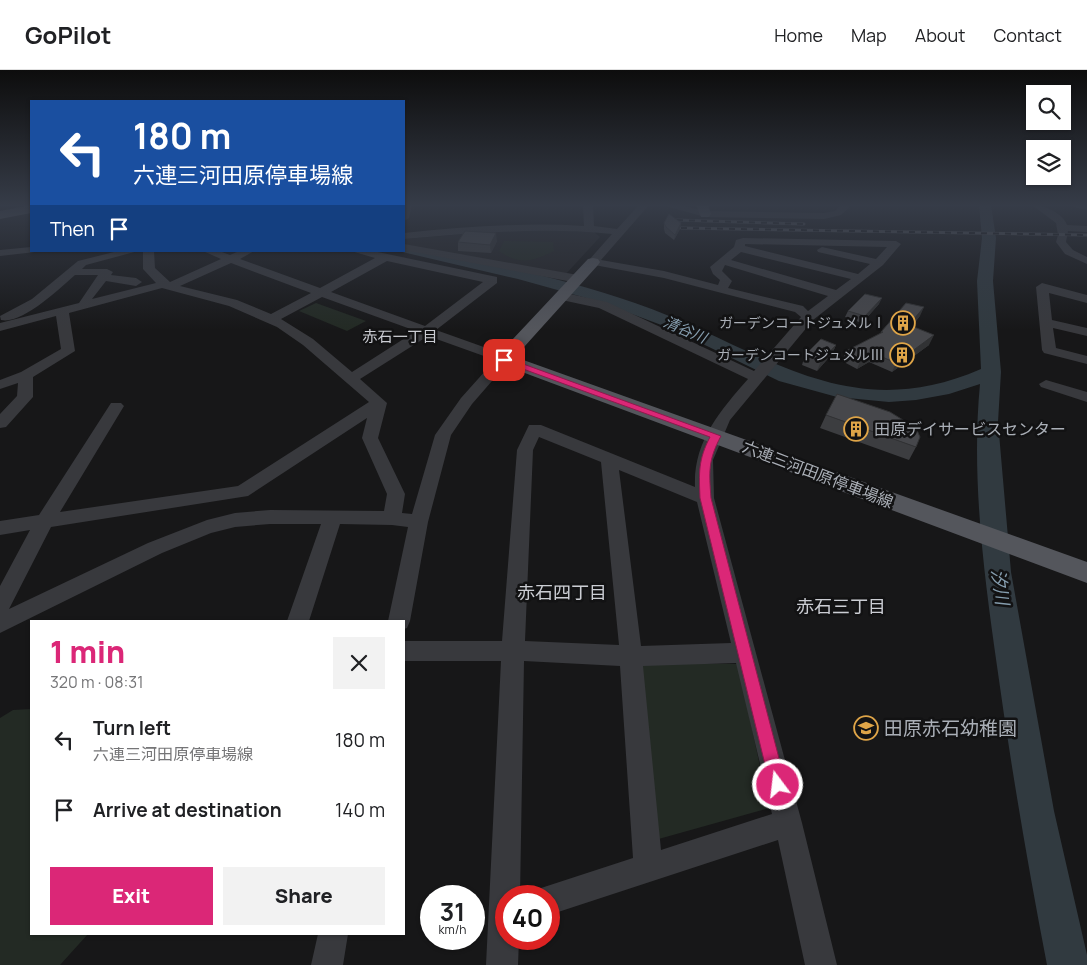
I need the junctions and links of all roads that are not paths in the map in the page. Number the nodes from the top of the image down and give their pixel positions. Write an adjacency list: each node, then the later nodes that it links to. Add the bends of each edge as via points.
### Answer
1 (405, 247): 24 (street)
2 (606, 247): 18 (street)
3 (806, 247): 19 (street)
4 (894, 247): 19 (street)
5 (1065, 247): 17 (street)
6 (739, 248): 16 (street); 23 (street)
7 (30, 250): 13 (street)
8 (129, 252): 21 (street, via 82,263)
9 (148, 252): 20 (street)
10 (211, 252): 15 (street)
11 (248, 252): 15 (street)
12 (361, 252): 14 (street)
13 (0, 253)
14 (386, 257): 28 (street); 40 (street, via 493,280)
15 (231, 260): 26 (street); 28 (street)
16 (723, 261): 27 (street, via 715,269 725,278); 30 (street)
17 (1087, 261)
18 (593, 262): 24 (main road); 27 (street)
19 (879, 263): 23 (street)
20 (149, 269): 25 (street); 26 (street)
21 (72, 272): 22 (street, via 107,272); 36 (street, via 36,302)
22 (104, 277): 25 (street); 33 (street, via 85,300)
23 (861, 278): 30 (street)
24 (577, 280): 31 (main road)
25 (136, 282): 29 (street)
26 (166, 286): 29 (street); 37 (street, via 233,303)
27 (722, 288): 35 (street, via 798,309)
28 (321, 293): 37 (street); 40 (street)
29 (127, 294): 33 (street)
30 (836, 294): 35 (street)
31 (562, 295): 42 (main road); 47 (street, via 604,305)
32 (1087, 299): 38 (street, via 1042,287)
33 (85, 305): 34 (street)
34 (62, 312): 39 (street); 45 (street, via 68,351)
35 (808, 317): 43 (street)
36 (0, 319)
37 (270, 320): 46 (street, via 282,324 308,342)
38 (1046, 322): 41 (street); 44 (street, via 1049,350)
39 (0, 327)
40 (426, 331): 42 (street); 46 (street)
41 (1087, 332)
42 (504, 360): 54 (main road, 六連三河田原停車場線); 61 (street, via 466,401 443,435)
43 (773, 360): 47 (street)
44 (1087, 360)
45 (26, 375): 49 (street); 53 (street, via 25,397)
46 (352, 378): 51 (street)
47 (757, 378): 54 (street, via 725,414)
48 (1046, 384): 50 (street)
49 (0, 385)
50 (1087, 397)
51 (379, 403): 56 (street); 59 (street, via 370,438 396,494)
52 (116, 406): 62 (street)
53 (2, 419)
54 (716, 436): 57 (street, via 705,461); 64 (main road, 六連三河田原停車場線)
55 (609, 459): 57 (street); 70 (street, via 535,429 525,450); 72 (street)
56 (242, 492): 60 (street); 62 (street)
57 (705, 498): 71 (street)
58 (333, 516): 59 (street); 60 (street); 66 (street)
59 (392, 518): 61 (street)
60 (236, 520): 68 (street, via 207,527 155,548)
61 (419, 522): 67 (street)
62 (44, 523): 63 (street); 65 (street)
63 (0, 528)
64 (1087, 573)
65 (0, 606)
66 (298, 620)
67 (399, 620)
68 (0, 624)
69 (405, 651): 70 (street)
70 (513, 651): 72 (street); 75 (street)
71 (743, 653): 72 (street); 73 (street)
72 (631, 656): 74 (street)
73 (788, 823): 74 (street); 81 (street)
74 (648, 869): 76 (street)
75 (507, 885)
76 (560, 897)
77 (333, 935): 79 (street)
78 (503, 950): 80 (street)
79 (327, 965)
80 (502, 965)
81 (821, 965)

